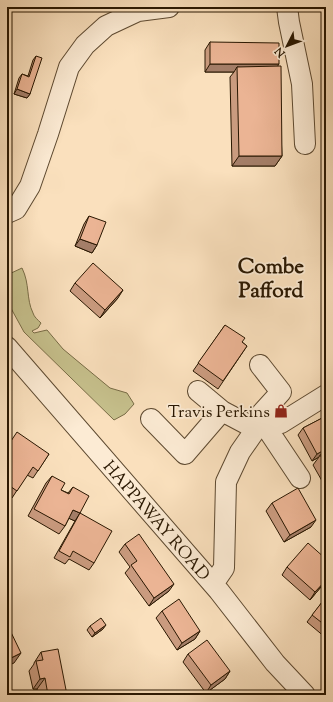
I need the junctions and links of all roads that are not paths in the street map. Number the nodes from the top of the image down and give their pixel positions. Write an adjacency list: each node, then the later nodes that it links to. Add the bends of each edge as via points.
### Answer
1 (168, 7): 3 (street)
2 (287, 7): 4 (street, via 302,84)
3 (138, 9): 5 (street, via 106,26 85,45 69,67 30,186 16,209)
4 (305, 144)
5 (7, 213)
6 (7, 347): 14 (street, HAPPAWAY ROAD)
7 (260, 366): 12 (street, via 281,392 261,414)
8 (198, 391): 10 (street)
9 (326, 396): 12 (street, via 282,423)
10 (222, 411): 11 (street, via 185,454); 12 (street)
11 (151, 419)
12 (261, 428): 13 (street); 14 (street, via 240,452 226,482 224,568)
13 (300, 478)
14 (213, 584): 15 (street, HAPPAWAY ROAD)
15 (299, 692)

